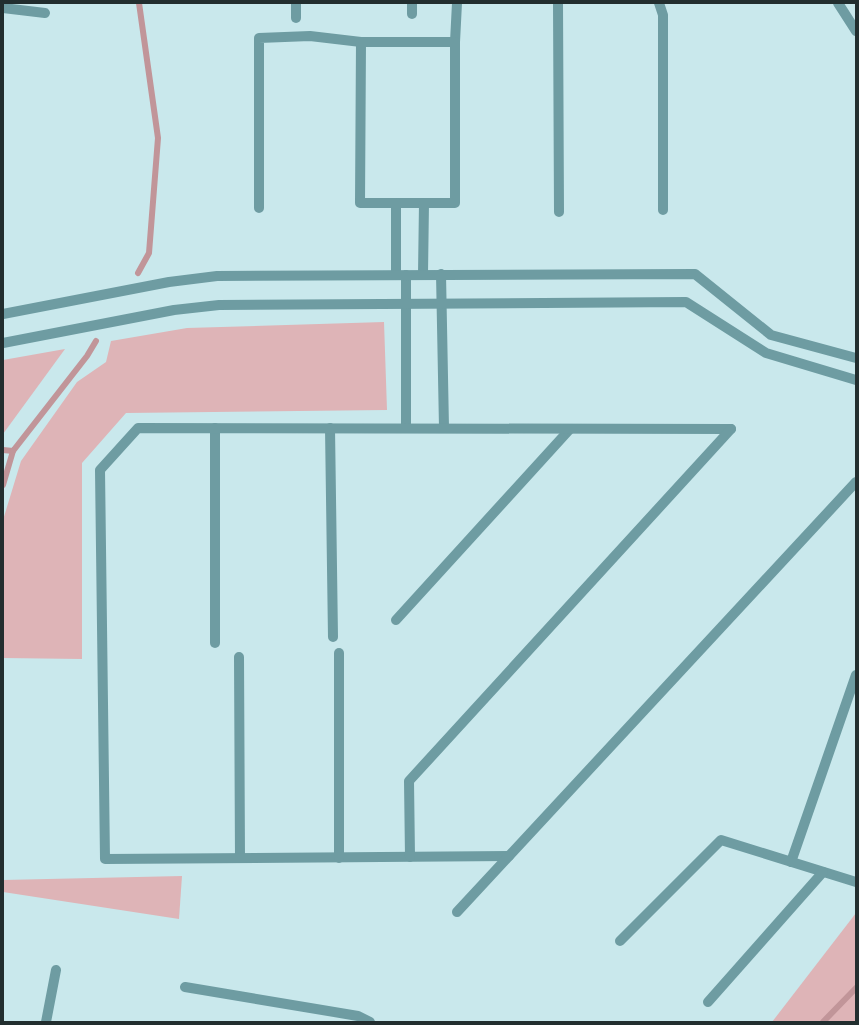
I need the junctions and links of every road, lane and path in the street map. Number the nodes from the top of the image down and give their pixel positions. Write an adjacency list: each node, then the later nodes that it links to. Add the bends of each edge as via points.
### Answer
1 (296, 3): 10 (street)
2 (412, 3): 9 (street)
3 (457, 3): 13 (street)
4 (558, 3): 18 (street)
5 (659, 3): 17 (street, via 663,15)
6 (838, 3): 11 (street)
7 (3, 8): 8 (street)
8 (45, 13)
9 (412, 14)
10 (296, 18)
11 (856, 31)
12 (361, 42): 13 (street); 14 (street, via 360,203); 16 (street, via 310,36 259,38)
13 (455, 42): 15 (street, via 454,203)
14 (396, 203): 15 (street); 21 (street)
15 (424, 203): 19 (street)
16 (259, 208)
17 (663, 210)
18 (559, 212)
19 (423, 274): 20 (street); 21 (street)
20 (441, 274): 23 (street); 26 (street, via 695,274 771,335)
21 (401, 275): 22 (street); 24 (street, via 218,276 169,282)
22 (406, 303): 23 (street); 25 (street, via 220,305 174,310); 30 (street)
23 (442, 303): 27 (street, via 686,302 766,353); 31 (street)
24 (3, 314)
25 (3, 343)
26 (856, 358)
27 (856, 380)
28 (215, 428): 29 (street); 36 (street); 42 (street, via 138,428 100,470 105,859)
29 (330, 428): 30 (street); 35 (street)
30 (406, 428): 31 (street)
31 (444, 428): 32 (street)
32 (570, 429): 34 (street); 41 (street, via 731,429 409,781)
33 (856, 482): 40 (street)
34 (396, 620)
35 (333, 637)
36 (215, 642)
37 (339, 653): 43 (street)
38 (239, 658): 42 (street)
39 (856, 675): 44 (street)
40 (509, 856): 41 (street); 47 (street)
41 (410, 857): 43 (street)
42 (240, 858): 43 (street)
43 (339, 858)
44 (791, 862): 45 (street); 48 (street, via 721,840)
45 (823, 872): 46 (street); 51 (street)
46 (856, 882)
47 (457, 912)
48 (620, 941)
49 (56, 970): 52 (street)
50 (185, 987): 53 (street, via 358,1016)
51 (708, 1002)
52 (46, 1022)
53 (370, 1022)

